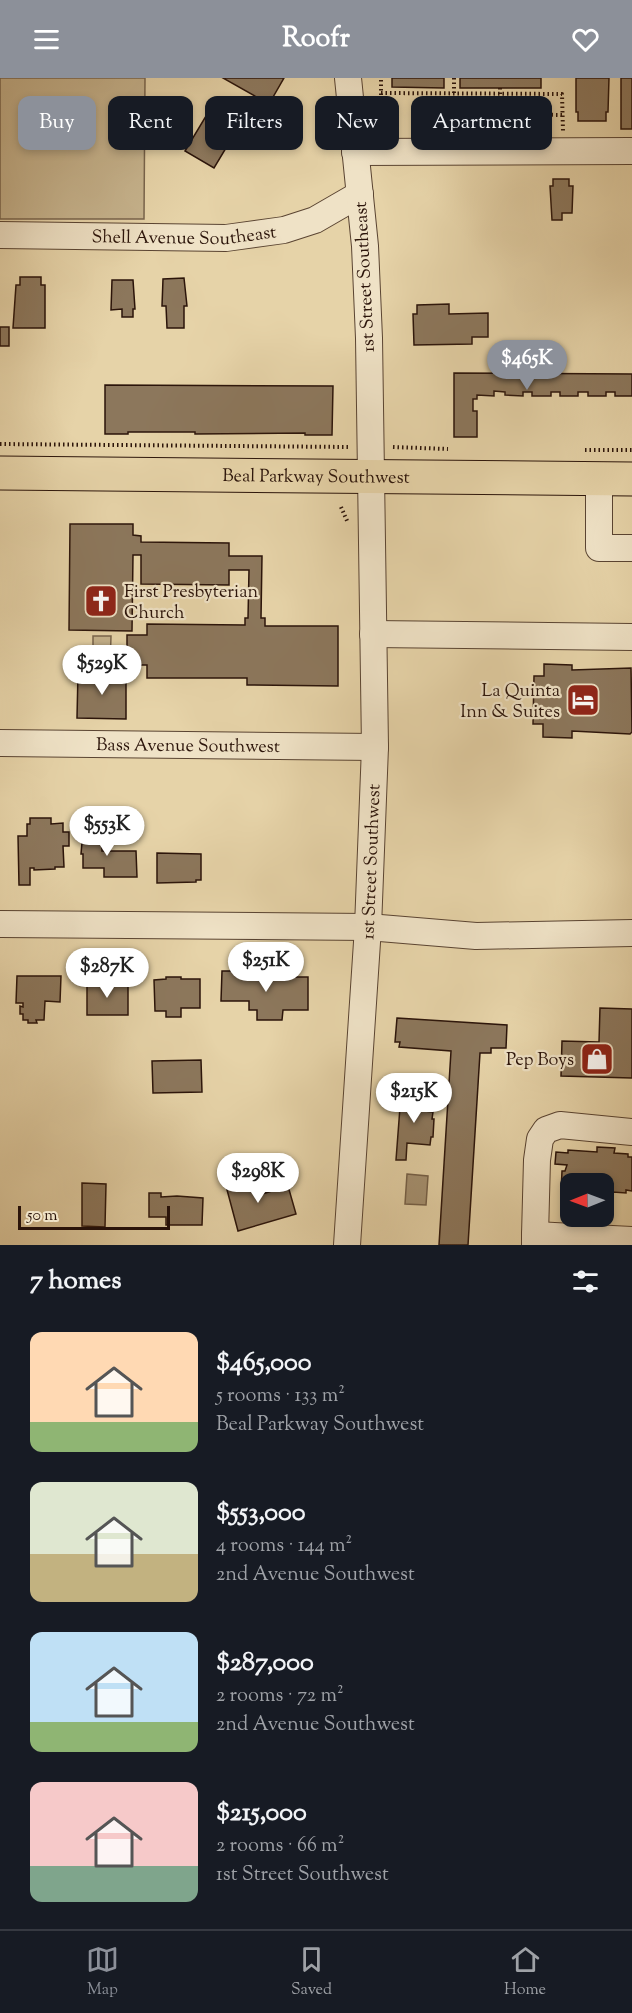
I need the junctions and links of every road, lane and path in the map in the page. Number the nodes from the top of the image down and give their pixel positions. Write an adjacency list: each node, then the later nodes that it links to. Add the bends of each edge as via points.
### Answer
1 (348, 78): 11 (street, 1st Street Southeast)
2 (454, 78): 5 (path)
3 (500, 88): 6 (path)
4 (381, 93): 5 (path)
5 (454, 93): 6 (path)
6 (500, 94): 8 (path, via 562,94)
7 (552, 116): 8 (path)
8 (563, 116): 10 (path)
9 (501, 150): 10 (street); 11 (street)
10 (564, 151): 12 (street)
11 (356, 152): 13 (street, 1st Street Southeast)
12 (632, 152)
13 (360, 194): 14 (street, Shell Avenue Southeast, via 315,220 284,230 226,238); 19 (street, 1st Street Southeast)
14 (0, 236)
15 (0, 444): 19 (path)
16 (453, 449): 19 (path)
17 (576, 450): 18 (path)
18 (632, 450)
19 (371, 462): 20 (main road, Beal Parkway Southwest); 21 (main road, Beal Parkway Southwest); 24 (street, 1st Street Southwest)
20 (0, 473)
21 (600, 478): 22 (main road, Beal Parkway Southwest); 23 (street, via 599,548)
22 (632, 479)
23 (632, 548)
24 (373, 634): 25 (street); 27 (street, 1st Street Southwest)
25 (632, 637)
26 (0, 743): 27 (street, Bass Avenue Southwest)
27 (375, 747): 29 (street, 1st Street Southwest)
28 (0, 924): 29 (street)
29 (368, 927): 30 (street, via 476,936); 34 (street, 1st Street Southwest)
30 (632, 933)
31 (632, 1132): 32 (street, via 561,1125 546,1130 540,1139 537,1160)
32 (535, 1240): 33 (street)
33 (632, 1240)
34 (346, 1245)

